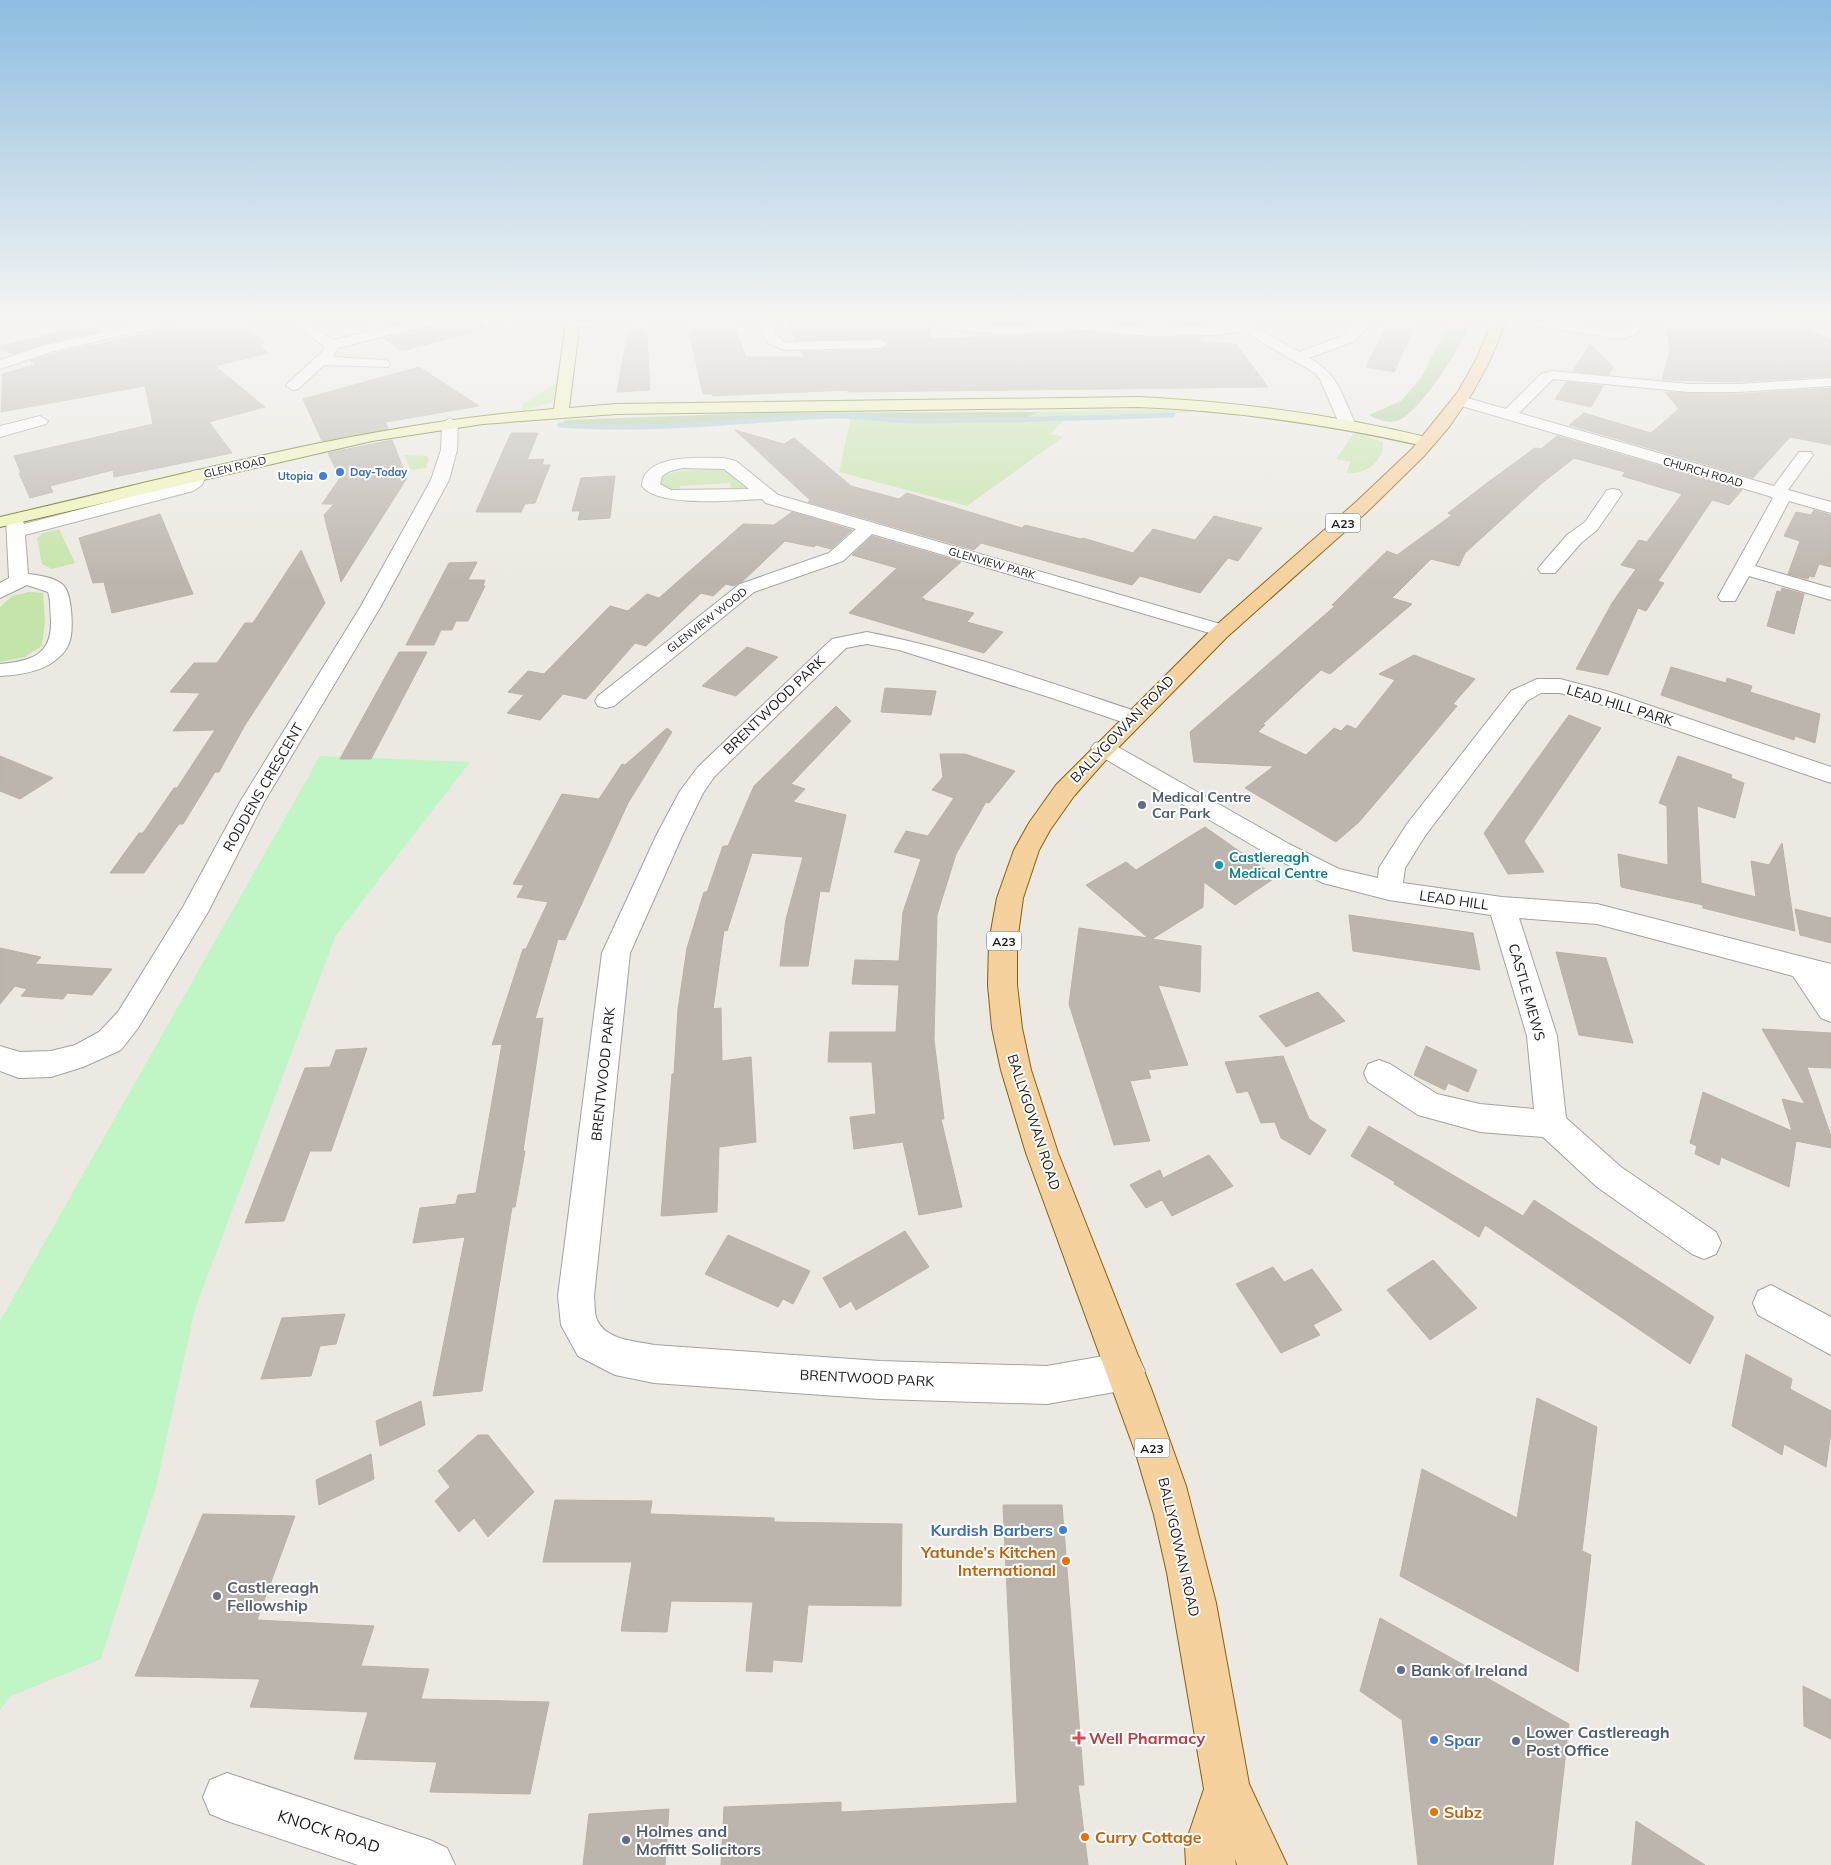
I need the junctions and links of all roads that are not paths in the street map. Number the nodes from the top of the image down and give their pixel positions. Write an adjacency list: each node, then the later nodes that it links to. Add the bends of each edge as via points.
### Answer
1 (562, 408): 8 (street)
2 (670, 408): 8 (street, GLEN ROAD)
3 (1245, 408): 12 (street, GLEN ROAD)
4 (1340, 408): 12 (street)
5 (1455, 408): 14 (main road, BALLYGOWAN ROAD / A23)
6 (1483, 408): 9 (street, CHURCH ROAD)
7 (1516, 408): 9 (street)
8 (561, 412): 11 (street, GLEN ROAD)
9 (1509, 415): 18 (street, CHURCH ROAD)
10 (40, 420): 13 (street)
11 (450, 423): 20 (street, GLEN ROAD, via 362,438 198,476 187,487); 39 (street, RODDENS CRESCENT, via 449,450 440,480 371,606 252,802 194,912 128,1020 110,1041 67,1060 19,1065)
12 (1347, 423): 14 (street, GLEN ROAD)
13 (0, 432)
14 (1428, 442): 28 (main road, BALLYGOWAN ROAD / A23, via 1386,486)
15 (1805, 455): 18 (street)
16 (765, 494): 16 (street, GLENVIEW PARK, via 734,468 723,463 670,466 660,469 651,479 651,486 658,492 671,495); 21 (street, GLENVIEW PARK)
17 (1613, 494): 22 (street, via 1591,526 1574,539)
18 (1781, 495): 19 (street, CHURCH ROAD); 23 (street)
19 (1831, 508)
20 (11, 524): 24 (street)
21 (869, 528): 28 (street, GLENVIEW PARK); 30 (street, GLENVIEW WOOD, via 836,557 747,588)
22 (1548, 569)
23 (1744, 569): 26 (street); 27 (street)
24 (19, 579): 25 (street); 29 (street, via 40,582 56,589 60,642 55,651 42,660)
25 (0, 592)
26 (1831, 594)
27 (1728, 597)
28 (1220, 630): 31 (main road, BALLYGOWAN ROAD / A23)
29 (0, 670)
30 (606, 701)
31 (1133, 718): 32 (main road, BALLYGOWAN ROAD / A23); 45 (street, BRENTWOOD PARK, via 912,648 867,638 839,642 706,772 692,791 670,834 616,954 576,1296 579,1325 591,1343 615,1356 654,1364 880,1380 1047,1385)
32 (1103, 748): 34 (street, LEAD HILL, via 1280,850 1332,876); 45 (main road, BALLYGOWAN ROAD / A23, via 1062,790 1039,825 1021,864 1010,899 1003,947 1003,1006 1011,1054 1023,1096)
33 (1831, 775): 34 (street, LEAD HILL PARK, via 1602,697 1560,686 1537,686 1519,696 1416,830 1392,868)
34 (1389, 890): 35 (street, LEAD HILL)
35 (1502, 907): 36 (street, LEAD HILL, via 1598,914); 41 (street, CASTLE MEWS, via 1542,1036)
36 (1802, 967): 37 (street, LEAD HILL); 38 (street)
37 (1831, 975)
38 (1831, 1010)
39 (0, 1058)
40 (1379, 1073): 41 (street, via 1429,1106 1480,1118)
41 (1551, 1124): 42 (street, via 1609,1177)
42 (1704, 1243)
43 (1771, 1303): 44 (street)
44 (1831, 1337)
45 (1126, 1371): 46 (main road, BALLYGOWAN ROAD / A23, via 1179,1533)
46 (1227, 1790): 49 (main road, BALLYGOWAN ROAD / A23, via 1209,1844); 50 (main road, BALLYGOWAN ROAD / A23)
47 (227, 1797): 48 (street, KNOCK ROAD)
48 (430, 1865)
49 (1211, 1865)
50 (1262, 1865)

